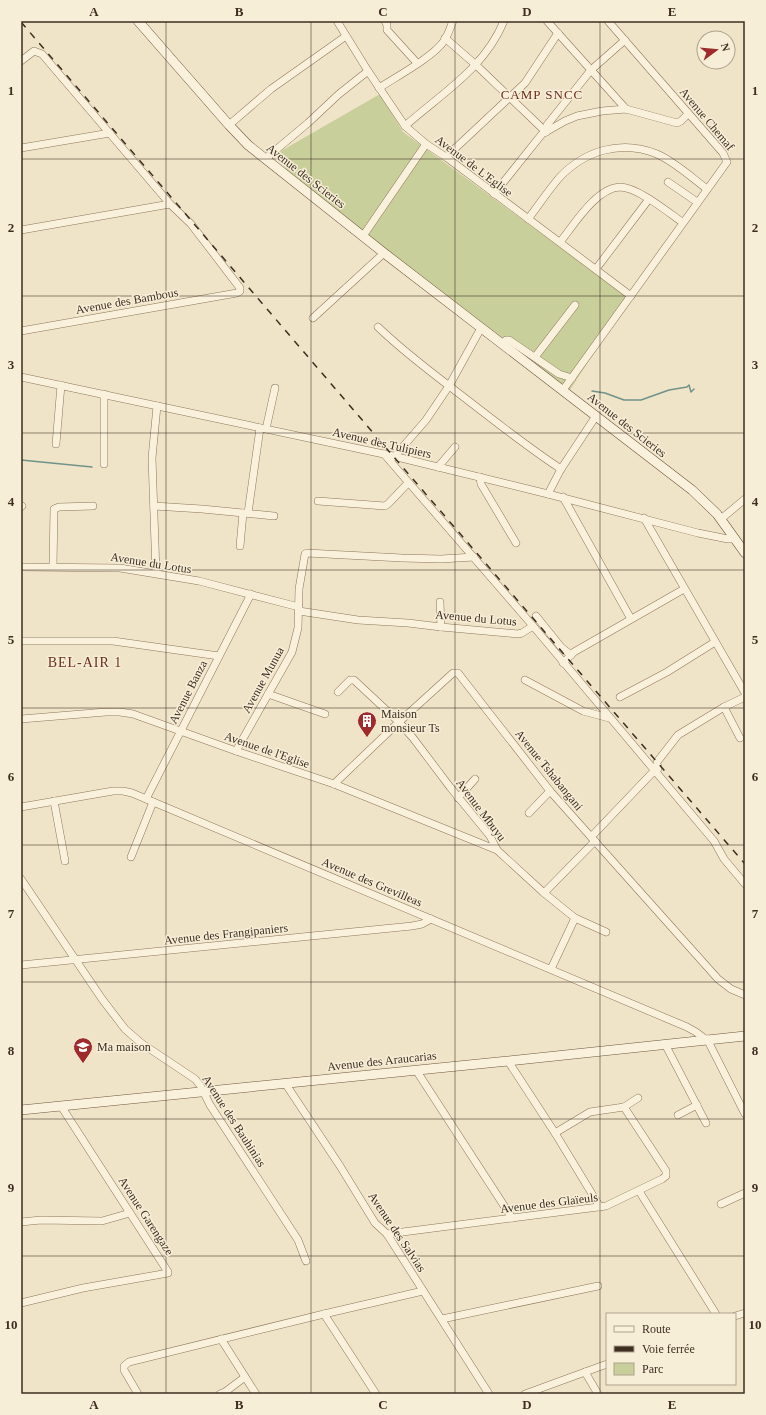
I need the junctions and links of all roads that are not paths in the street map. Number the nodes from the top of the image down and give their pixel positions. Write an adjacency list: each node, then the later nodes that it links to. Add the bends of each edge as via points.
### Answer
1 (138, 21): 21 (street, Avenue des Scieries)
2 (336, 21): 9 (street, Avenue de L'Eglise)
3 (385, 21): 13 (street, via 387,30)
4 (453, 21): 10 (street)
5 (504, 21): 14 (street, via 492,44)
6 (547, 21): 8 (street)
7 (608, 21): 11 (street, Avenue Chemaf)
8 (558, 33): 15 (street); 18 (street, via 525,83)
9 (346, 36): 16 (street, Avenue de L'Eglise); 21 (street, via 271,89)
10 (445, 38): 13 (street, via 437,48); 14 (street)
11 (625, 40): 15 (street); 20 (street, Avenue Chemaf)
12 (21, 61): 24 (street, via 34,51 42,54)
13 (417, 63): 17 (street)
14 (476, 65): 18 (street); 22 (street)
15 (591, 70): 19 (street); 23 (street, via 547,125)
16 (368, 71): 17 (street, Avenue de L'Eglise); 28 (street)
17 (379, 88): 22 (street, Avenue de L'Eglise)
18 (510, 98): 23 (street); 27 (street)
19 (626, 109): 20 (street, via 675,123 680,123); 23 (street, via 577,116)
20 (688, 114): 30 (street, Avenue Chemaf, via 726,159 726,164)
21 (229, 125): 28 (street, Avenue des Scieries)
22 (405, 126): 25 (street, Avenue de L'Eglise)
23 (546, 132): 31 (street, via 539,137)
24 (110, 133): 26 (street); 34 (street)
25 (426, 144): 27 (street, Avenue de L'Eglise); 38 (street)
26 (21, 148)
27 (446, 157): 31 (street, Avenue de L'Eglise)
28 (265, 159): 38 (street, Avenue des Scieries)
29 (668, 182): 33 (street)
30 (707, 189): 33 (street, Avenue Chemaf); 35 (street, via 656,154 633,148 612,148 590,155 567,171)
31 (494, 194): 35 (street, Avenue de L'Eglise)
32 (649, 199): 36 (street); 39 (street, via 626,188 615,188 605,192 585,211); 41 (street)
33 (697, 202): 36 (street, Avenue Chemaf)
34 (170, 204): 37 (street); 47 (street, Avenue des Bambous, via 191,224 240,291)
35 (528, 219): 39 (street, Avenue de L'Eglise)
36 (682, 222): 42 (street, Avenue Chemaf)
37 (21, 230)
38 (363, 236): 40 (street, Avenue des Scieries)
39 (560, 242): 41 (street, Avenue de L'Eglise)
40 (384, 253): 44 (street); 46 (street, Avenue des Scieries)
41 (596, 269): 42 (street, Avenue de L'Eglise)
42 (631, 296): 51 (street, Avenue Chemaf)
43 (575, 305): 49 (street)
44 (313, 318)
45 (378, 327): 53 (street)
46 (481, 328): 48 (street, Avenue des Scieries); 53 (street)
47 (21, 331)
48 (502, 344): 49 (street, via 509,340); 55 (street, Avenue des Scieries)
49 (535, 357): 51 (street, via 559,374)
50 (21, 377): 52 (street, Avenue des Tulipiers)
51 (572, 378): 55 (street, Avenue Chemaf)
52 (61, 385): 56 (street, Avenue des Tulipiers); 60 (street)
53 (449, 386): 63 (street, via 426,420); 66 (street)
54 (275, 388): 59 (street)
55 (562, 390): 58 (street, Avenue des Scieries)
56 (104, 394): 57 (street, Avenue des Tulipiers); 64 (street)
57 (158, 406): 59 (street, Avenue des Tulipiers); 74 (street, via 152,458)
58 (596, 416): 66 (street); 78 (street, Avenue des Scieries, via 692,490)
59 (263, 428): 62 (street, Avenue des Tulipiers); 75 (street)
60 (56, 444)
61 (455, 447): 65 (street)
62 (384, 454): 63 (street, Avenue des Tulipiers); 68 (street)
63 (394, 457): 65 (street, Avenue des Tulipiers)
64 (104, 464)
65 (438, 467): 67 (street, Avenue des Tulipiers)
66 (561, 469): 69 (street)
67 (480, 477): 69 (street, Avenue des Tulipiers); 80 (street, via 481,484)
68 (408, 483): 72 (street, via 384,506); 83 (street)
69 (548, 494): 70 (street, Avenue des Tulipiers)
70 (562, 497): 77 (street, Avenue des Tulipiers); 92 (street)
71 (745, 499): 78 (street)
72 (318, 501)
73 (93, 506): 84 (street, via 54,509)
74 (154, 506): 75 (street); 86 (street)
75 (245, 513): 76 (street); 81 (street)
76 (274, 516)
77 (644, 518): 79 (street, Avenue des Tulipiers, via 698,533); 87 (street)
78 (721, 519): 79 (street, Avenue des Scieries)
79 (735, 539): 82 (street, Avenue des Scieries)
80 (516, 543)
81 (240, 546)
82 (745, 553)
83 (474, 557): 90 (street, Avenue Munua, via 402,558 310,552 305,554 299,589); 93 (street)
84 (53, 566): 85 (street, Avenue du Lotus); 86 (street, Avenue du Lotus, via 108,567)
85 (21, 567)
86 (156, 574): 88 (street, Avenue du Lotus, via 199,581)
87 (684, 589): 92 (street); 96 (street)
88 (251, 594): 90 (street, Avenue du Lotus); 98 (street, Avenue Banza)
89 (440, 602): 94 (street)
90 (299, 609): 94 (street, Avenue du Lotus, via 358,620); 103 (street, Avenue Munua, via 297,634 292,652)
91 (536, 616): 97 (street, via 561,647)
92 (631, 620): 97 (street)
93 (533, 626): 94 (street, Avenue du Lotus, via 518,634); 99 (street, Avenue du Lotus)
94 (441, 627)
95 (21, 641): 98 (street, via 113,641)
96 (715, 642): 102 (street); 104 (street)
97 (571, 655): 99 (street)
98 (219, 656): 111 (street, Avenue Banza)
99 (563, 663): 108 (street, Avenue du Lotus)
100 (525, 680): 108 (street, via 583,711)
101 (338, 692): 110 (street, Avenue Mbuyu, via 350,680 354,680)
102 (745, 692)
103 (268, 694): 107 (street); 113 (street, Avenue Munua)
104 (620, 697)
105 (745, 697): 106 (street)
106 (724, 707): 112 (street); 114 (street, via 678,735 657,762 658,769)
107 (325, 714)
108 (609, 718): 114 (street, Avenue du Lotus)
109 (21, 719): 111 (street, Avenue de l'Eglise, via 120,712 133,714)
110 (398, 722): 116 (street, Avenue Tshabangani); 117 (street, Avenue Tshabangani, via 456,672); 118 (street, Avenue Mbuyu)
111 (180, 731): 113 (street, Avenue de l'Eglise); 120 (street, Avenue Banza)
112 (740, 738)
113 (236, 751): 116 (street, Avenue de l'Eglise)
114 (654, 772): 123 (street); 128 (street, Avenue du Lotus, via 714,841 724,859)
115 (475, 779): 118 (street)
116 (334, 784): 124 (street, Avenue de l'Eglise)
117 (550, 791): 122 (street); 123 (street, Avenue Tshabangani)
118 (458, 798): 124 (street, Avenue Mbuyu, via 490,836)
119 (54, 801): 120 (street, Avenue des Grevilleas, via 118,790); 121 (street, Avenue des Grevilleas); 126 (street)
120 (150, 801): 125 (street, Avenue Banza); 131 (street, Avenue des Grevilleas)
121 (21, 807)
122 (529, 813)
123 (593, 839): 129 (street); 136 (street, Avenue Tshabangani, via 718,978)
124 (497, 850): 129 (street, Avenue Mbuyu)
125 (131, 858)
126 (66, 861)
127 (21, 879): 133 (street, Avenue des Bauhinias)
128 (745, 884)
129 (544, 893): 130 (street, Avenue Mbuyu)
130 (575, 918): 132 (street, Avenue Mbuyu); 135 (street)
131 (431, 919): 133 (street, Avenue des Frangipaniers, via 412,926); 135 (street, Avenue des Grevilleas)
132 (606, 932)
133 (77, 960): 134 (street, Avenue des Frangipaniers); 143 (street, Avenue des Bauhinias, via 125,1029 144,1046 195,1079)
134 (21, 965)
135 (551, 969): 138 (street, Avenue des Grevilleas, via 687,1027)
136 (745, 995)
137 (745, 1036): 138 (street, Avenue des Araucarias)
138 (706, 1039): 139 (street, Avenue des Araucarias); 149 (street)
139 (665, 1044): 140 (street, Avenue des Araucarias); 145 (street)
140 (508, 1061): 141 (street, Avenue des Araucarias); 152 (street)
141 (416, 1070): 142 (street, Avenue des Araucarias); 158 (street)
142 (285, 1083): 143 (street, Avenue des Araucarias); 160 (street, Avenue des Salvias, via 375,1222)
143 (203, 1092): 146 (street, Avenue des Araucarias); 161 (street, Avenue des Bauhinias, via 298,1240)
144 (638, 1098): 147 (street)
145 (697, 1105): 150 (street); 151 (street)
146 (61, 1106): 148 (street, Avenue des Araucarias); 157 (street, Avenue Garengaze)
147 (624, 1107): 152 (street, via 590,1112); 153 (street, Avenue des Glaïeuls, via 666,1173 664,1178)
148 (21, 1110)
149 (745, 1114)
150 (678, 1115)
151 (706, 1122)
152 (554, 1133): 156 (street)
153 (639, 1191): 156 (street, Avenue des Glaïeuls, via 611,1205); 165 (street)
154 (745, 1194): 155 (street)
155 (721, 1204)
156 (600, 1207): 158 (street, Avenue des Glaïeuls)
157 (130, 1213): 159 (street, via 102,1221); 164 (street, Avenue Garengaze, via 168,1273 82,1288)
158 (512, 1218): 160 (street, Avenue des Glaïeuls)
159 (21, 1222)
160 (388, 1234): 163 (street, Avenue des Salvias)
161 (306, 1261)
162 (598, 1286): 167 (street)
163 (423, 1291): 166 (street); 167 (street, Avenue des Salvias)
164 (21, 1303)
165 (715, 1313)
166 (324, 1314): 168 (street); 175 (street)
167 (442, 1319): 176 (street, Avenue des Salvias)
168 (221, 1339): 171 (street); 172 (street, via 129,1362 124,1366 124,1370)
169 (606, 1364): 170 (street)
170 (585, 1372): 177 (street); 178 (street)
171 (245, 1377): 173 (street); 174 (street)
172 (138, 1394)
173 (220, 1394)
174 (256, 1394)
175 (376, 1394)
176 (489, 1394)
177 (525, 1394)
178 (598, 1394)

